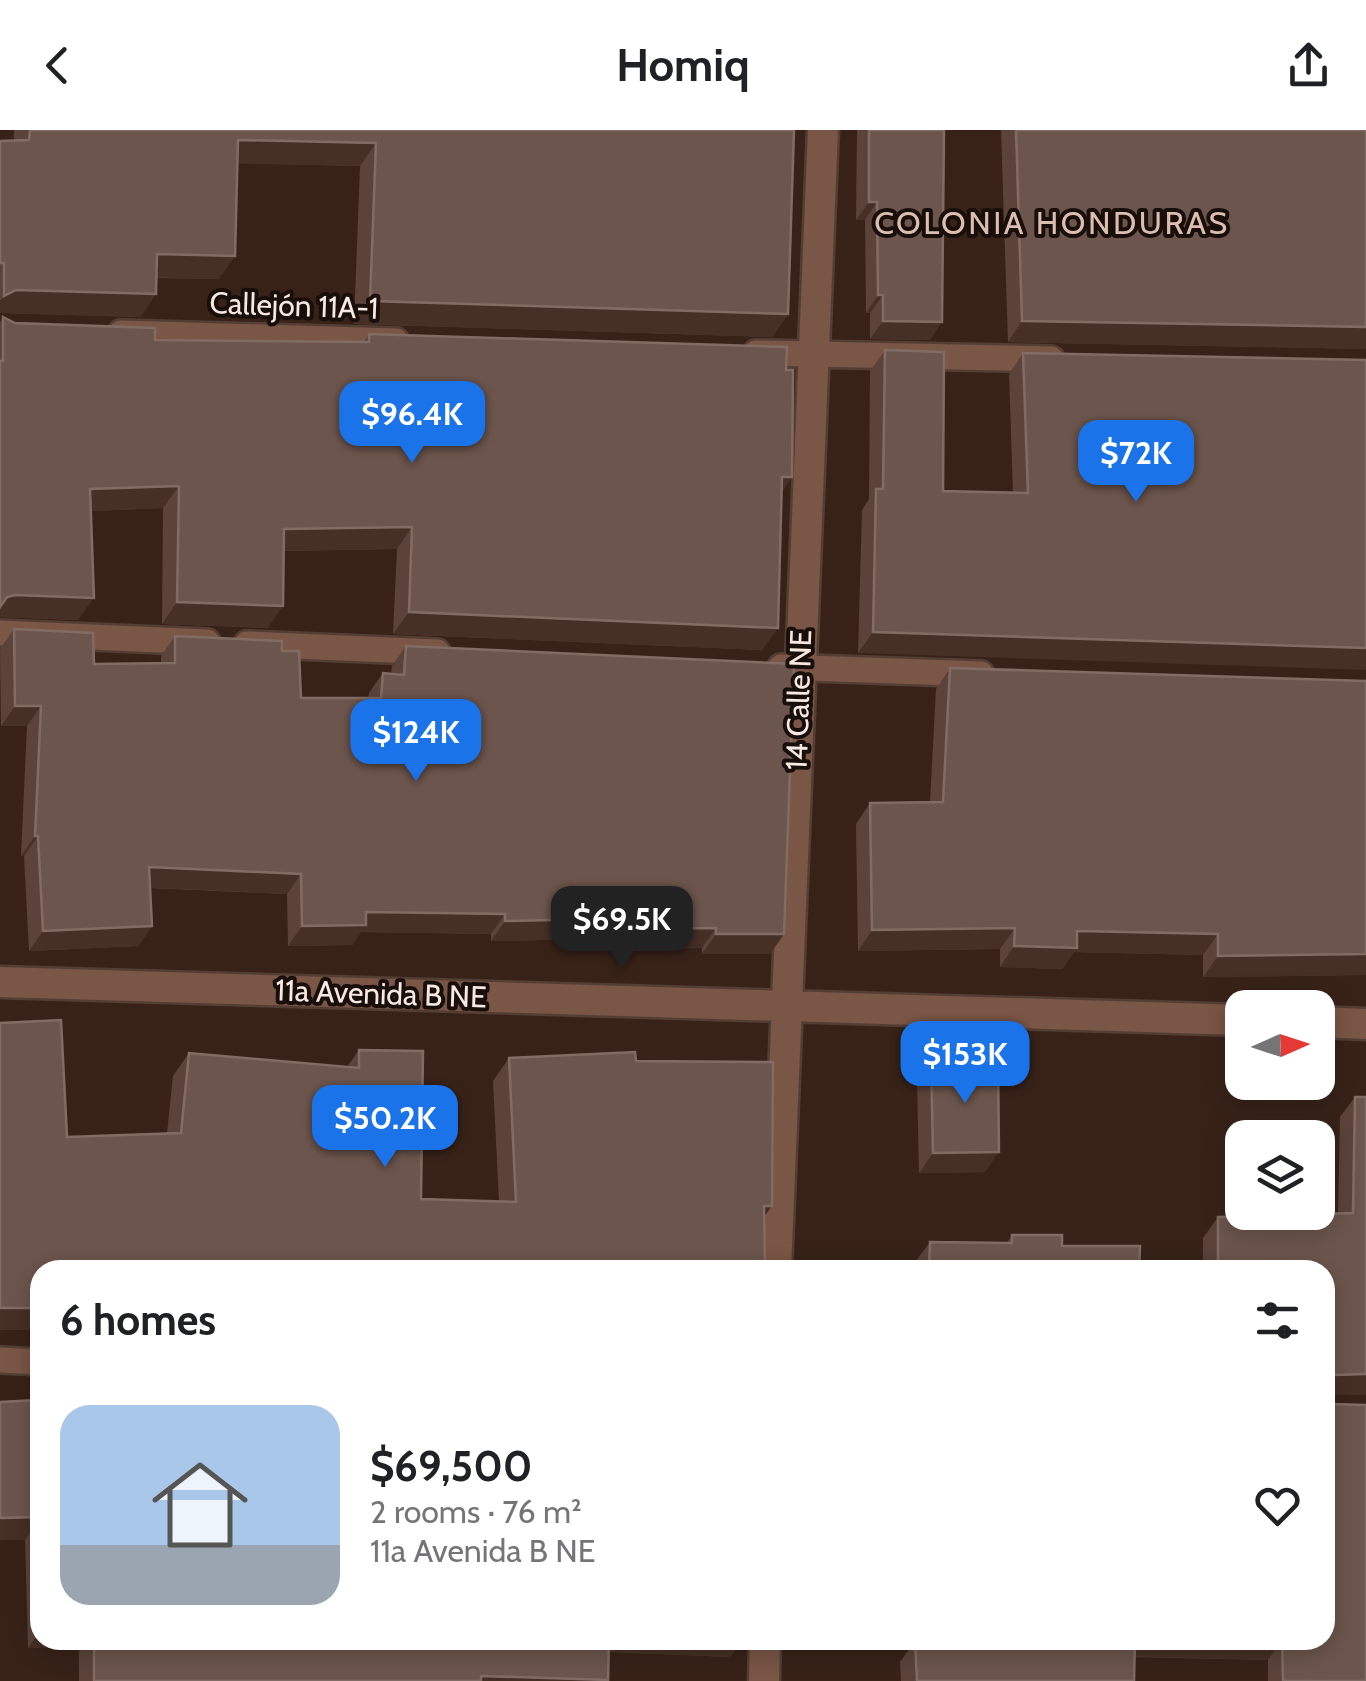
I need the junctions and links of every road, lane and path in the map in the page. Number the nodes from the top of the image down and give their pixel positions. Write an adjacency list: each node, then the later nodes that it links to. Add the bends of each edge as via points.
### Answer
1 (823, 130): 5 (street, 14 Calle NE)
2 (99, 332): 3 (lane, Callejón 11A-1)
3 (416, 342)
4 (733, 352): 5 (lane)
5 (812, 354): 6 (lane); 10 (street, 14 Calle NE)
6 (1069, 359)
7 (0, 633): 8 (lane)
8 (469, 654)
9 (762, 666): 10 (lane)
10 (801, 668): 11 (lane); 13 (street, 14 Calle NE)
11 (1014, 675)
12 (0, 982): 13 (street, 11a Avenida B NE)
13 (787, 1006): 14 (street, 11a Avenida B NE); 17 (street, 14 Calle NE)
14 (1225, 1019)
15 (1335, 1023): 16 (street)
16 (1366, 1024)
17 (776, 1260)
18 (0, 1360): 19 (lane)
19 (30, 1362)
20 (765, 1650): 21 (street)
21 (764, 1681)

